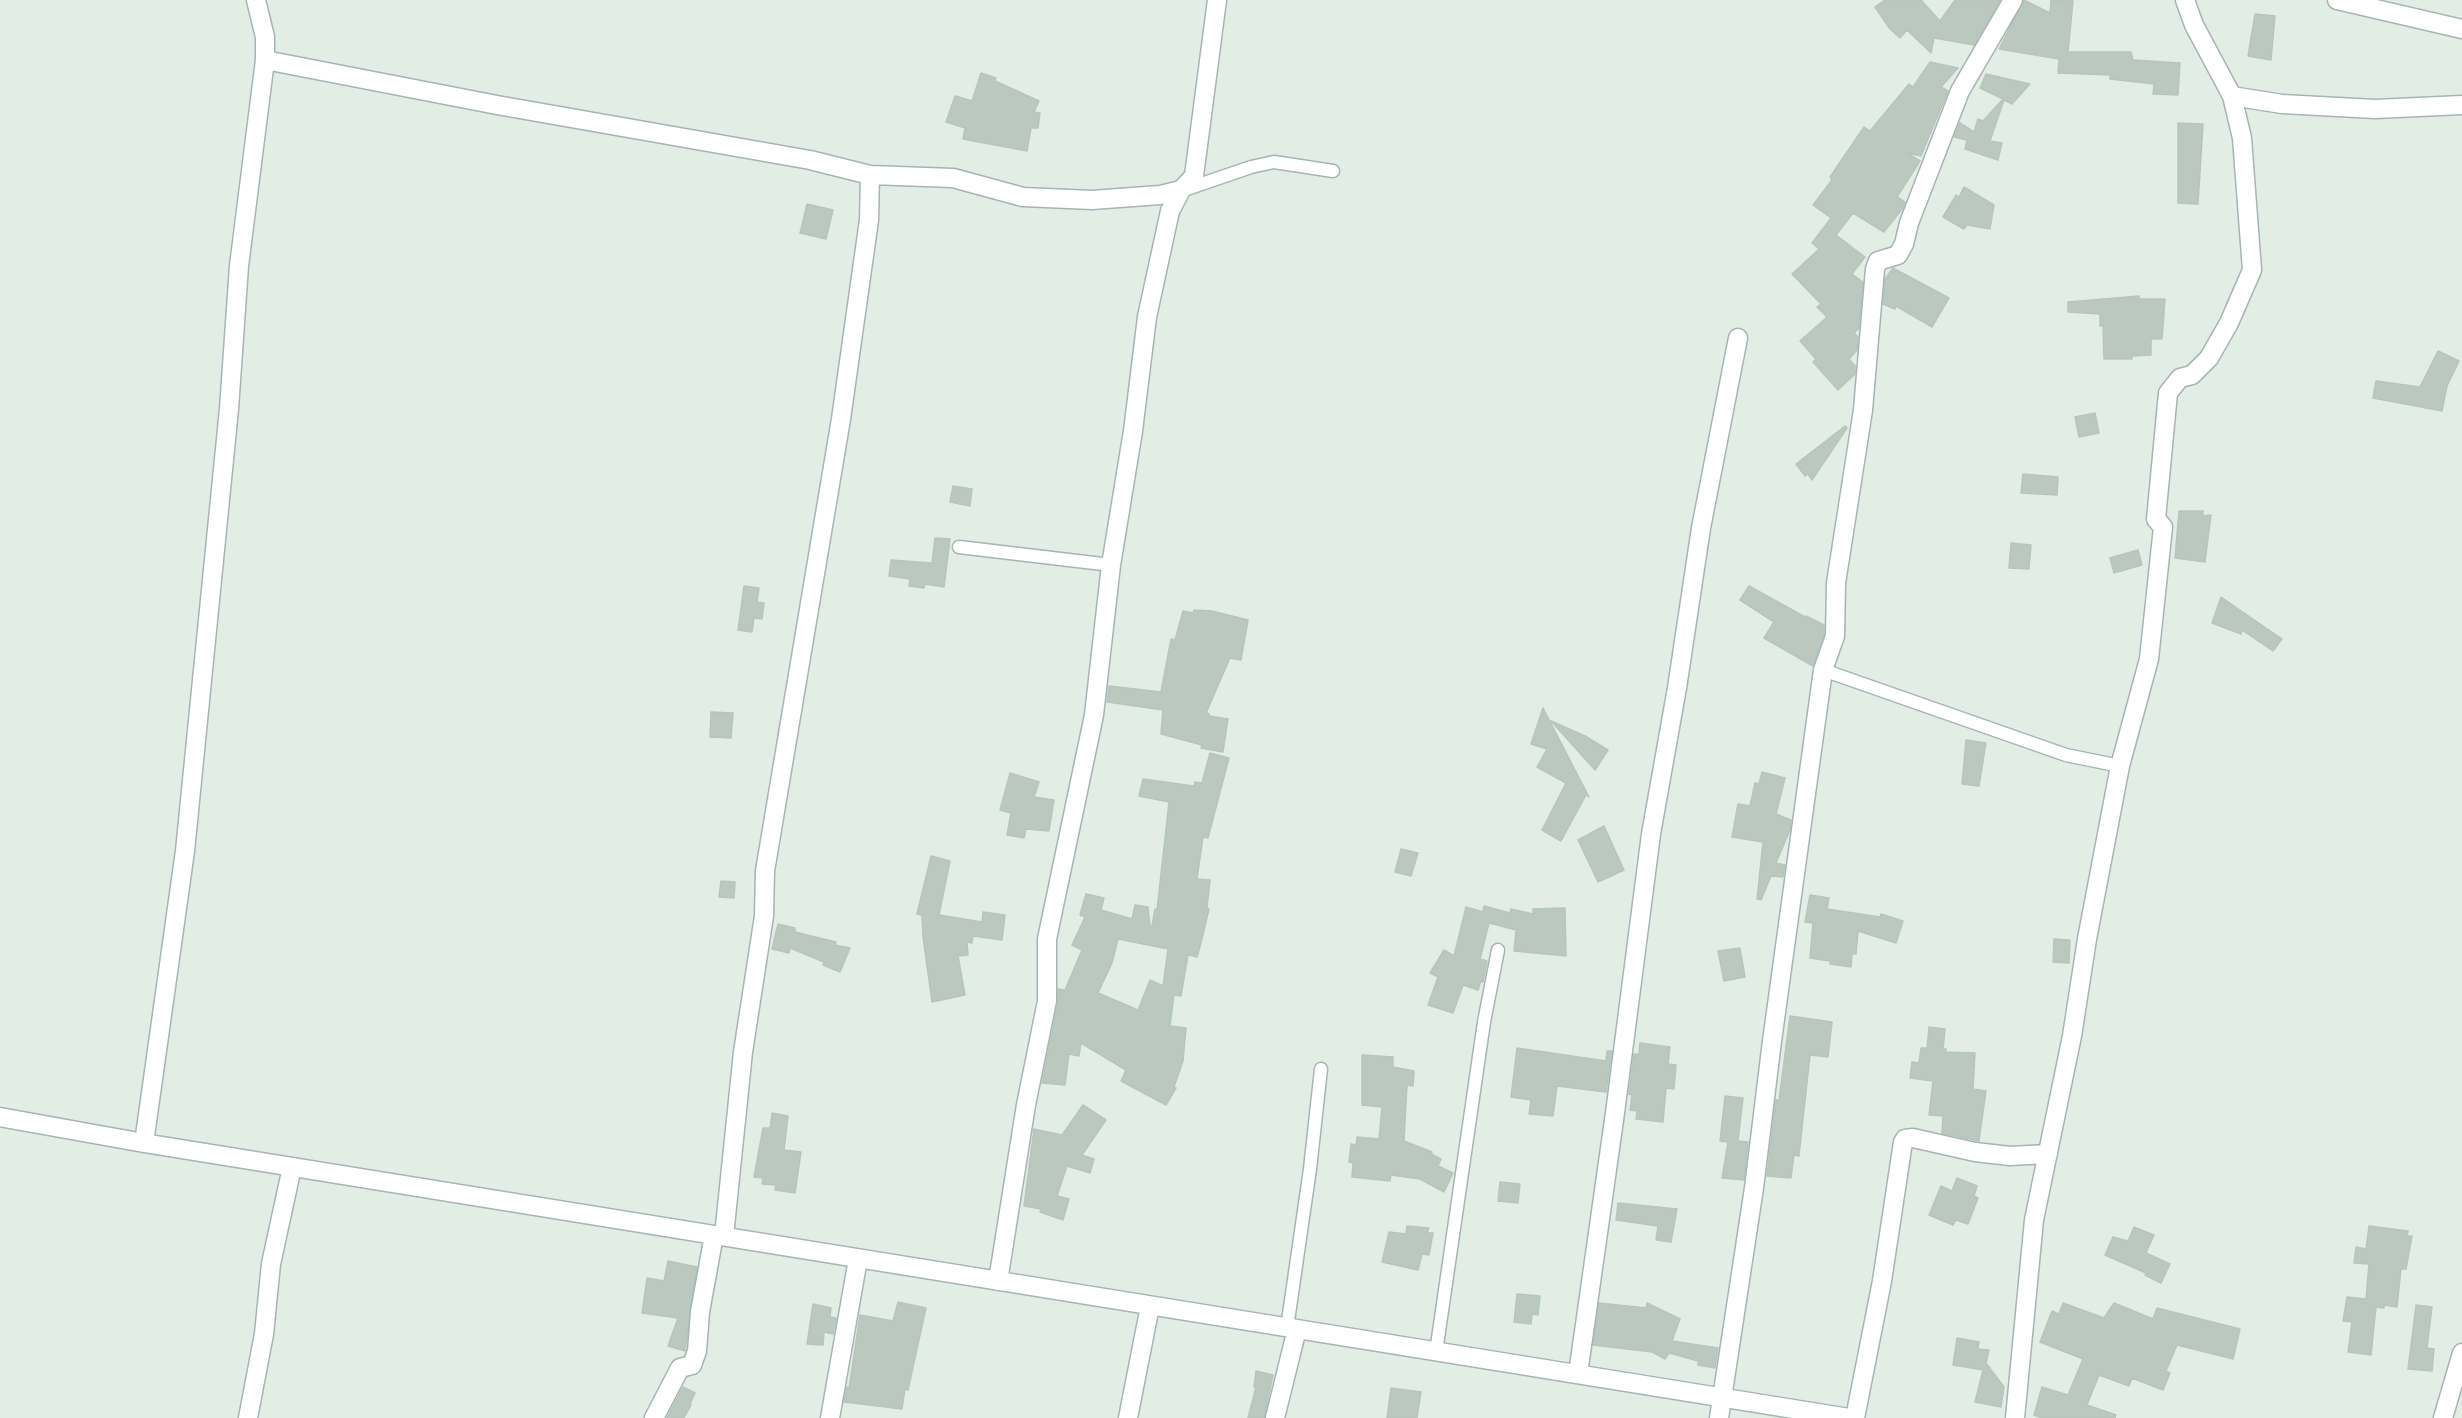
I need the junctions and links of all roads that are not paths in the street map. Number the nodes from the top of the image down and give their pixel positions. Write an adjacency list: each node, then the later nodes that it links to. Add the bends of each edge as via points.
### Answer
1 (256, 0): 7 (street)
2 (1217, 0): 12 (street, via 1194,176)
3 (2013, 0): 16 (street, via 1960,91 1904,244 1898,255 1878,261 1875,269 1863,410 1836,583 1835,636)
4 (2185, 0): 8 (street)
5 (2337, 0): 6 (street)
6 (2462, 29)
7 (266, 60): 11 (street, via 810,160); 21 (street, via 239,266 215,561 185,850)
8 (2232, 96): 9 (street, via 2282,104 2375,109); 17 (street, via 2242,138 2252,270 2209,358 2192,375 2180,378 2168,393 2156,519 2163,527 2149,659)
9 (2462, 105)
10 (1333, 171): 12 (lane, via 1274,162)
11 (870, 175): 12 (street, via 953,178 1023,197 1092,200); 24 (street, via 869,220 841,418 765,871 764,916)
12 (1181, 190): 15 (street, via 1170,211 1147,317)
13 (1738, 338): 31 (street, via 1701,528 1651,834)
14 (959, 547): 15 (lane)
15 (1111, 565): 26 (street, via 1094,715 1047,939 1047,1001)
16 (1823, 670): 17 (lane, via 2066,755); 32 (street)
17 (2120, 766): 22 (street)
18 (1498, 950): 29 (lane)
19 (1320, 1069): 28 (lane)
20 (0, 1117): 21 (street)
21 (144, 1143): 23 (street)
22 (2048, 1154): 40 (street, via 2010,1156 1905,1139); 41 (street, via 2034,1220)
23 (292, 1167): 24 (street); 33 (street, via 271,1264 264,1334)
24 (719, 1235): 25 (street); 34 (street, via 700,1312 697,1351 692,1365 680,1368)
25 (858, 1259): 26 (street); 35 (street)
26 (998, 1281): 27 (street)
27 (1150, 1306): 28 (street); 36 (street)
28 (1292, 1328): 29 (street); 37 (street)
29 (1436, 1352): 31 (street)
30 (2462, 1353): 42 (street)
31 (1578, 1374): 32 (street)
32 (1723, 1398): 38 (street); 39 (street)
33 (248, 1418)
34 (654, 1418)
35 (830, 1418)
36 (1128, 1418)
37 (1275, 1418)
38 (1719, 1418)
39 (1849, 1418)
40 (1855, 1418)
41 (2015, 1418)
42 (2443, 1418)

